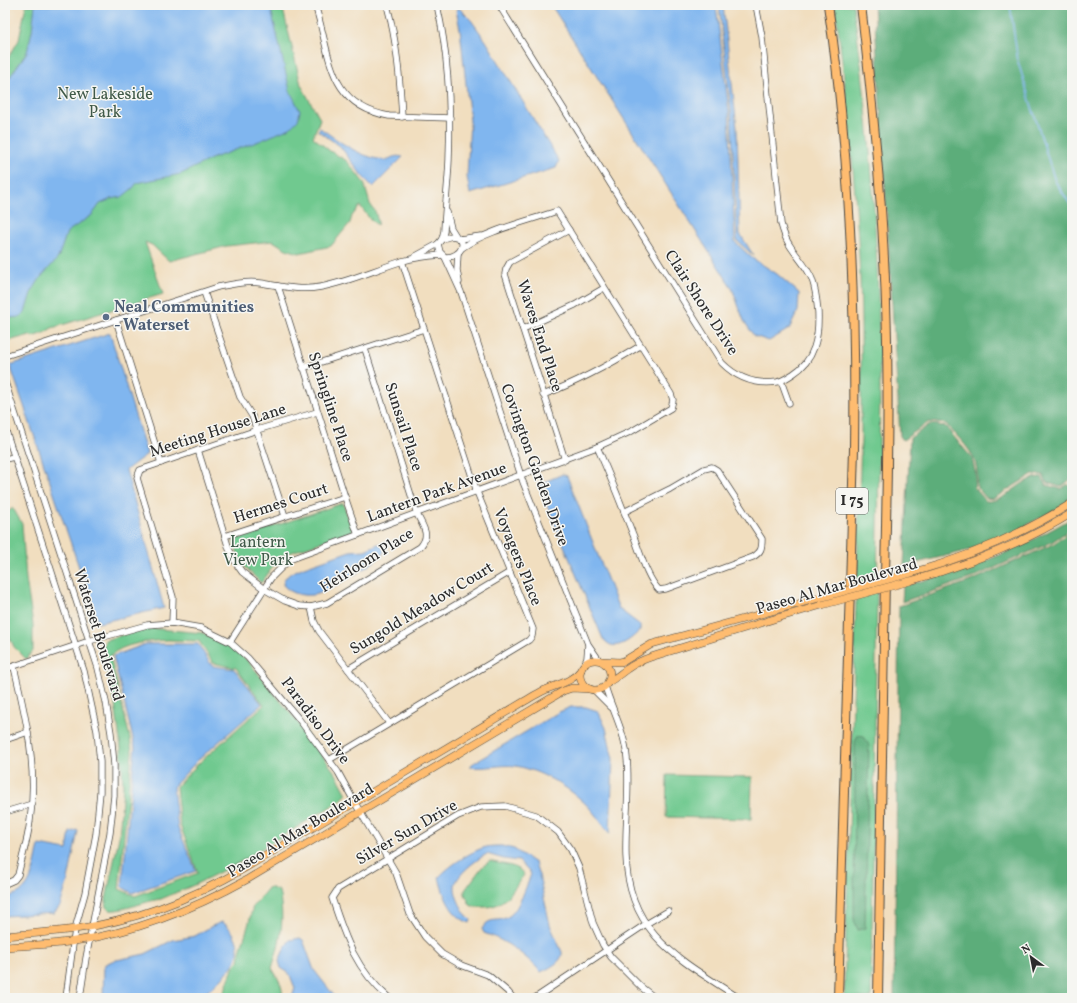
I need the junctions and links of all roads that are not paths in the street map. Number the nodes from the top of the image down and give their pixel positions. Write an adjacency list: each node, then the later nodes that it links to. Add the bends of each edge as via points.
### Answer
1 (315, 5): 8 (street, via 332,71 345,94 358,105 373,112)
2 (387, 5): 8 (street, via 399,67)
3 (437, 5): 9 (street, Covington Garden Drive, via 448,67)
4 (499, 5): 30 (street, Clair Shore Drive, via 722,363 740,377 753,382 767,384)
5 (756, 5): 30 (street, Clair Shore Drive, via 762,37 781,224 789,243 810,274 817,304 818,337 815,347 798,371)
6 (828, 5): 95 (highway, I 75, via 849,197 855,374)
7 (861, 5): 96 (highway, I 75, via 878,169 886,316 886,531)
8 (402, 117): 9 (street)
9 (450, 118): 10 (street, Covington Garden Drive)
10 (446, 202): 13 (street, Covington Garden Drive, via 451,228); 14 (street, Covington Garden Drive, via 444,231)
11 (569, 230): 12 (street, Lantern Park Avenue, via 557,211); 20 (street, Lantern Park Avenue); 25 (street, Waves End Place, via 507,265 505,274)
12 (489, 234): 13 (street); 15 (street)
13 (458, 237): 14 (street, via 449,236); 15 (street, Covington Garden Drive)
14 (440, 242): 17 (street, Covington Garden Drive, via 439,250); 18 (street)
15 (462, 248): 16 (street)
16 (458, 254): 17 (street, via 452,257); 22 (street, Covington Garden Drive, via 457,270)
17 (444, 256): 18 (street, via 427,256); 22 (street, Covington Garden Drive)
18 (405, 261): 19 (street, via 322,287 306,289); 24 (street, Voyagers Place)
19 (278, 286): 21 (street, via 241,283); 29 (street, Springline Place)
20 (604, 288): 25 (street, via 575,305); 26 (street, Lantern Park Avenue)
21 (204, 292): 23 (street); 36 (street, via 240,398 252,416)
22 (461, 292): 43 (street, Covington Garden Drive)
23 (116, 320): 28 (street); 42 (street)
24 (424, 329): 27 (street); 44 (street, Voyagers Place)
25 (523, 329): 32 (street, Waves End Place)
26 (640, 346): 32 (street, via 586,377); 37 (street, Lantern Park Avenue, via 671,394 671,408 632,431)
27 (365, 349): 29 (street); 49 (street, Sunsail Place)
28 (5, 356)
29 (304, 368): 34 (street, Springline Place)
30 (781, 381): 33 (street)
31 (5, 382): 57 (street, Waterset Boulevard)
32 (544, 395): 41 (street, Waves End Place)
33 (789, 404)
34 (317, 412): 36 (street, Meeting House Lane); 45 (street, Springline Place)
35 (5, 428): 39 (street, Waterset Boulevard)
36 (257, 430): 38 (street, Meeting House Lane); 50 (street)
37 (597, 447): 41 (street, Lantern Park Avenue); 47 (street)
38 (198, 450): 42 (street, Meeting House Lane); 52 (street, Heirloom Place)
39 (14, 457): 40 (street); 60 (street, Waterset Boulevard)
40 (5, 459)
41 (565, 460): 43 (street, Lantern Park Avenue)
42 (161, 463): 56 (street, Meeting House Lane, via 140,470 137,478 172,597)
43 (521, 476): 44 (street, Lantern Park Avenue); 59 (street, Covington Garden Drive)
44 (477, 492): 49 (street, Lantern Park Avenue); 53 (street, Voyagers Place)
45 (345, 497): 50 (street, Hermes Court); 51 (street, Springline Place)
46 (1072, 503): 61 (main road, Paseo Al Mar Boulevard, bridge, via 1017,535 947,563 652,644 620,662)
47 (624, 512): 47 (street, via 653,584 659,590 753,557 762,547 762,539 717,470 712,467)
48 (1072, 513): 66 (main road, Paseo Al Mar Boulevard, bridge, via 1028,538 957,568 651,656 628,668)
49 (417, 514): 51 (street, Lantern Park Avenue); 55 (street, Heirloom Place, via 426,538 420,547 327,603)
50 (285, 516): 52 (street, Hermes Court)
51 (358, 535): 54 (street, Lantern Park Avenue, via 289,560)
52 (225, 536): 54 (street, Heirloom Place, via 237,565)
53 (510, 572): 65 (street, Sungold Meadow Court); 69 (street, Voyagers Place, via 532,629 529,640)
54 (264, 589): 55 (street, Heirloom Place, via 285,601); 58 (street, Lantern Park Avenue)
55 (311, 607): 65 (street, via 319,631)
56 (172, 623): 57 (street, Paradiso Drive, via 146,625); 58 (street, Paradiso Drive, via 201,628)
57 (89, 642): 60 (street, Paradiso Drive); 81 (street, Waterset Boulevard, via 106,702 114,765 110,833)
58 (230, 642): 72 (street, Paradiso Drive, via 248,658)
59 (588, 644): 61 (street, Covington Garden Drive); 63 (street)
60 (75, 646): 62 (street, Paradiso Drive); 82 (street, Waterset Boulevard, via 84,671 97,731 100,762 100,792 93,848)
61 (600, 660): 63 (main road, via 591,660); 66 (main road, via 610,670)
62 (14, 666): 64 (street, Paradiso Drive); 70 (street)
63 (583, 667): 67 (main road, via 580,674 582,681); 73 (main road, Paseo Al Mar Boulevard, via 578,674 564,683 525,701)
64 (5, 669)
65 (348, 669): 69 (street)
66 (607, 684): 67 (main road, via 602,688); 68 (street)
67 (592, 689): 68 (street); 76 (main road, Paseo Al Mar Boulevard, via 572,688 563,691)
68 (614, 711): 80 (street, via 622,730 627,759 627,869 635,902)
69 (389, 723): 72 (street, Voyagers Place)
70 (28, 732): 71 (street); 74 (street, via 32,766)
71 (5, 740)
72 (329, 760): 73 (street, Paradiso Drive)
73 (354, 803): 76 (street, Paradiso Drive); 81 (main road, Paseo Al Mar Boulevard, via 226,880 145,913)
74 (32, 804): 75 (street); 78 (street, via 18,875)
75 (5, 812)
76 (360, 812): 77 (street, Paradiso Drive); 84 (main road, Paseo Al Mar Boulevard, via 248,879 201,903 130,929)
77 (388, 859): 87 (street, Silver Sun Drive, via 458,816 480,807 505,806 536,815 558,832 571,850 579,868 593,923); 90 (street, Silver Sun Drive, via 338,889 332,898 357,962 377,988); 91 (street, Paradiso Drive, via 396,873 410,914 425,937 442,954 488,976)
78 (5, 884)
79 (668, 911): 80 (street)
80 (646, 924): 87 (street); 94 (street, via 662,945 680,960)
81 (93, 926): 82 (main road, Paseo Al Mar Boulevard); 84 (street, Waterset Boulevard)
82 (75, 929): 83 (main road, Paseo Al Mar Boulevard); 85 (street, Waterset Boulevard)
83 (5, 936)
84 (89, 938): 85 (main road, Paseo Al Mar Boulevard); 89 (street, Waterset Boulevard)
85 (73, 941): 86 (main road, Paseo Al Mar Boulevard); 88 (street, Waterset Boulevard)
86 (5, 947)
87 (607, 950): 92 (street); 93 (street, Silver Sun Drive, via 611,957)
88 (66, 998)
89 (80, 998)
90 (389, 998)
91 (513, 998)
92 (535, 998)
93 (655, 998)
94 (739, 998)
95 (838, 998)
96 (878, 998)

